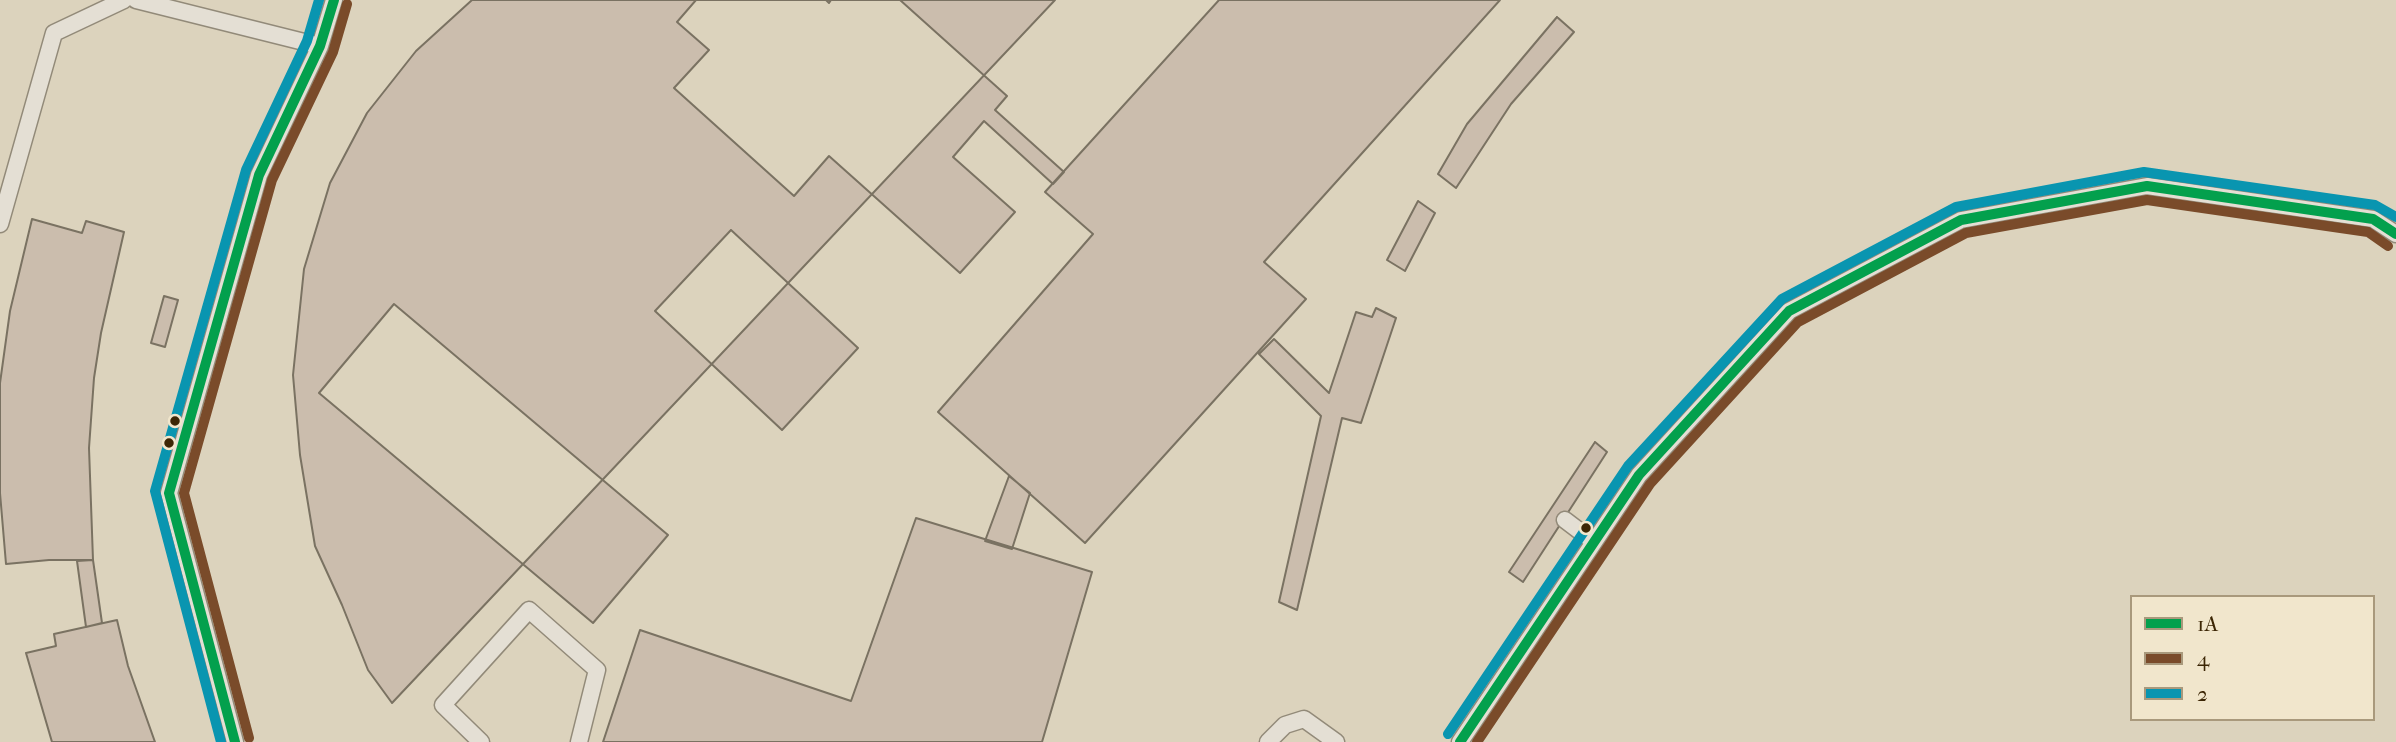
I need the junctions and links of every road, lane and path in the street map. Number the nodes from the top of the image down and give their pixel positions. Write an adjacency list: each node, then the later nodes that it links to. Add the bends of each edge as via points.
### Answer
1 (124, 0): 5 (lane, via 54,33)
2 (136, 0): 4 (lane)
3 (334, 0): 4 (lane)
4 (320, 46): 9 (lane, via 260,175 169,493)
5 (0, 223)
6 (2396, 234): 8 (lane, via 2373,219 2147,186 1961,220 1790,311 1639,475)
7 (1565, 520): 8 (lane)
8 (1594, 542): 14 (lane)
9 (235, 742)
10 (481, 742): 11 (lane, via 443,705 529,610 597,670)
11 (579, 742)
12 (1268, 742): 13 (lane, via 1285,726 1304,719)
13 (1336, 742)
14 (1460, 742)

